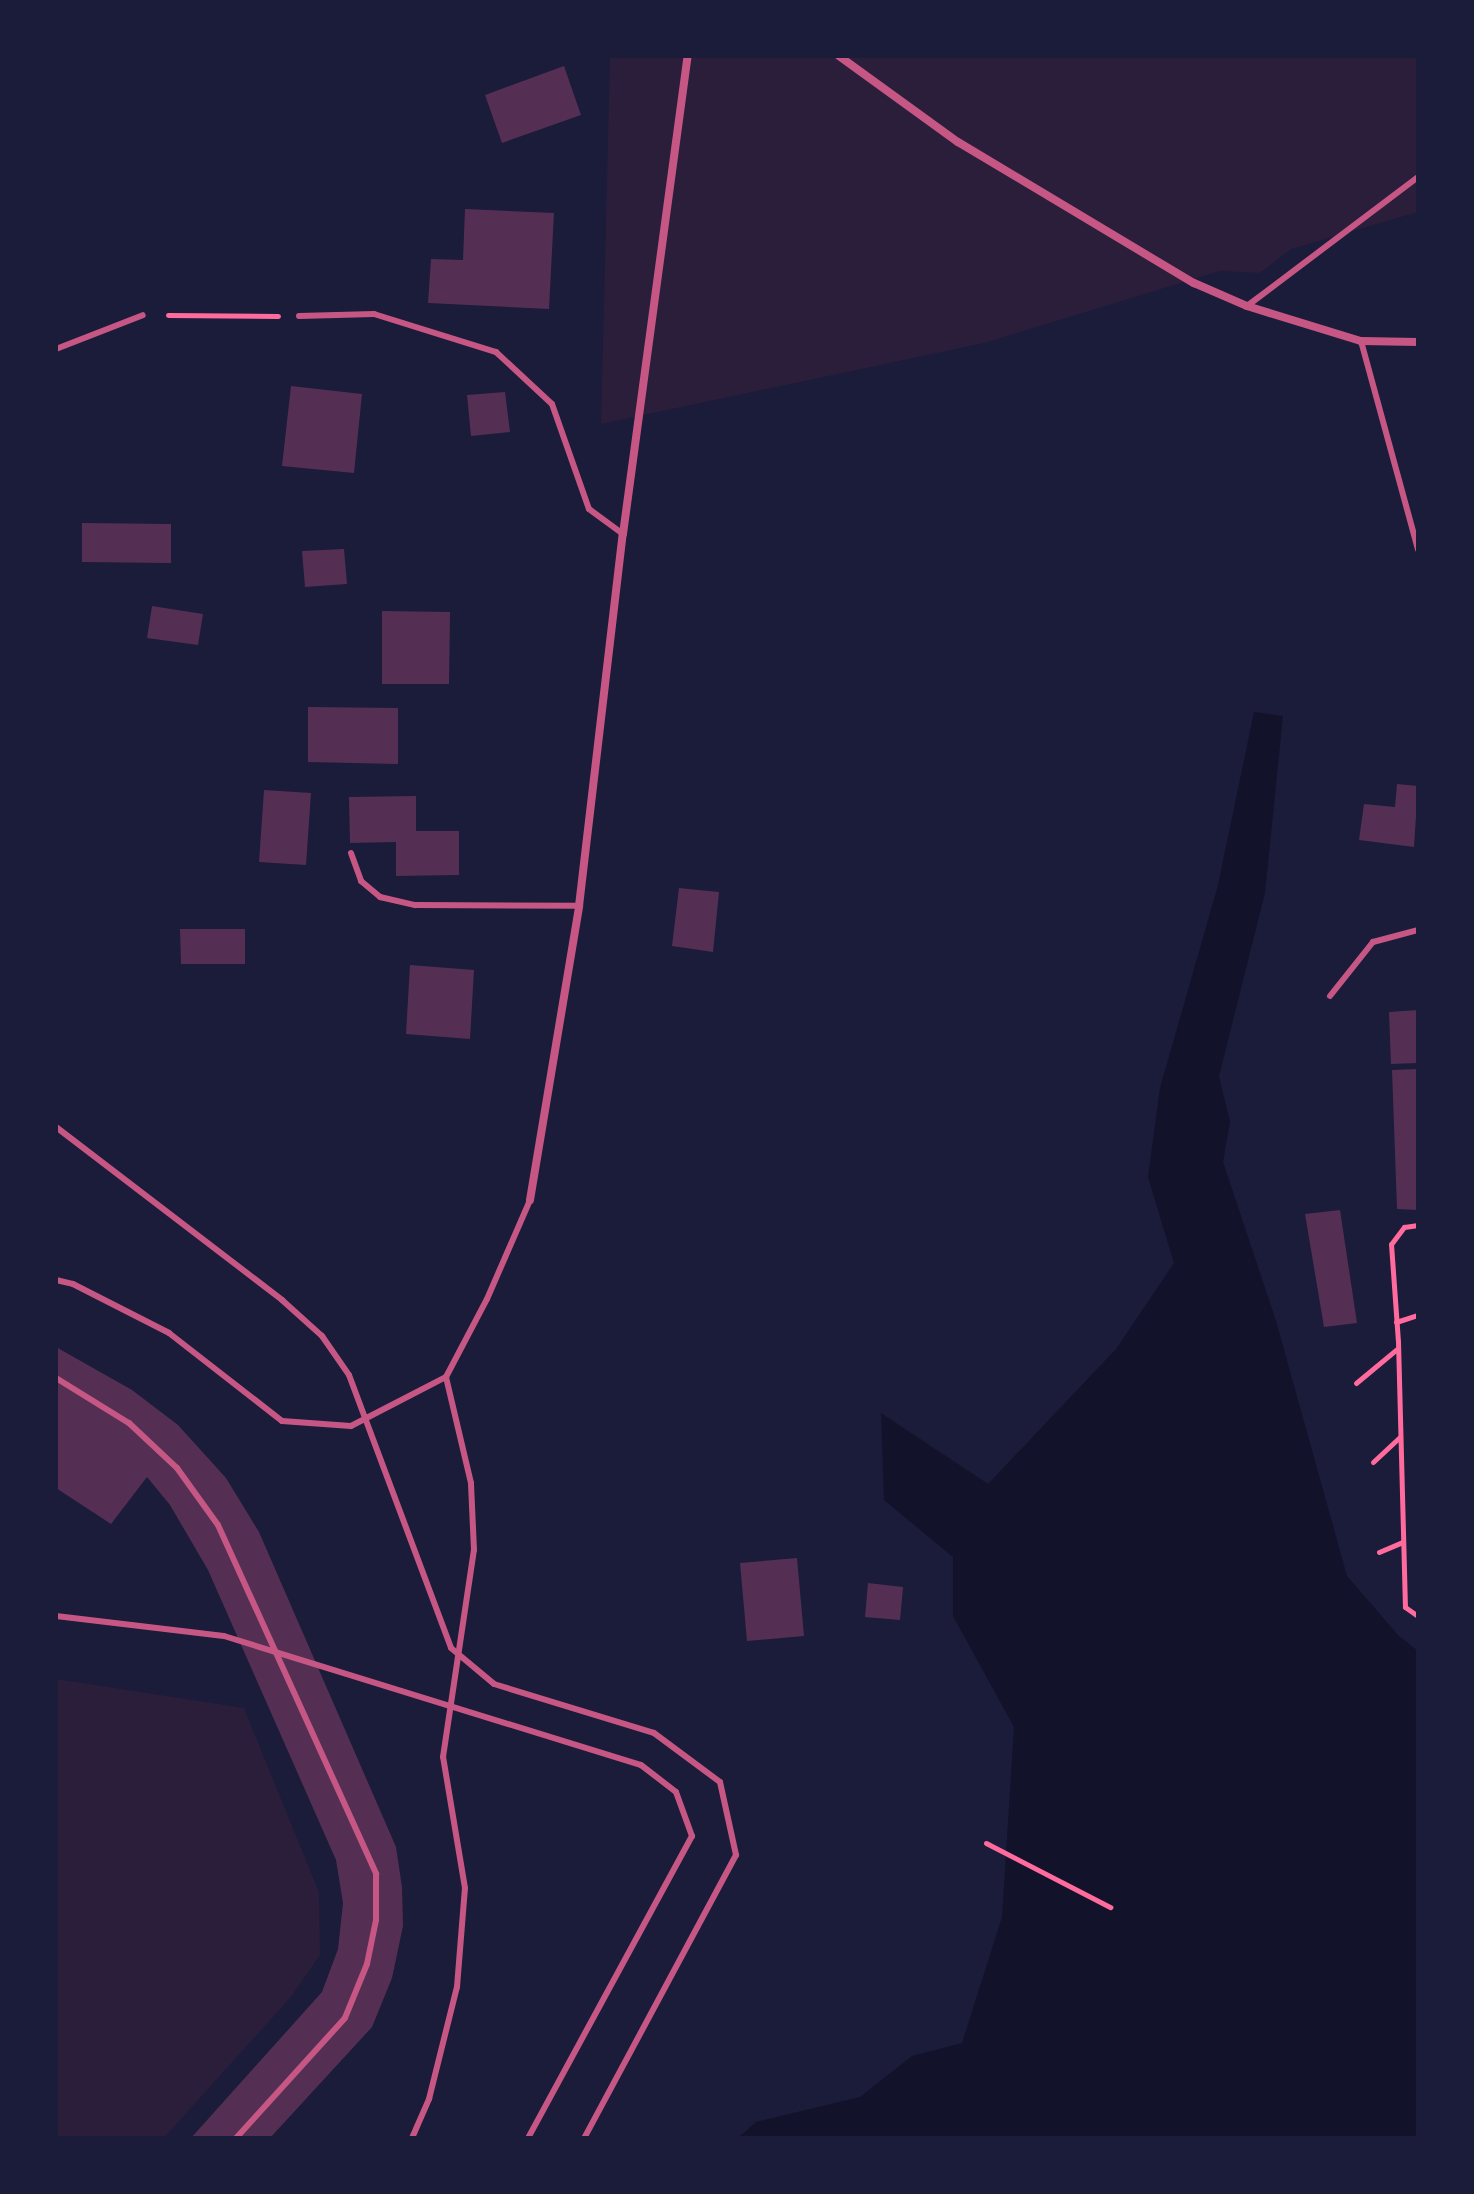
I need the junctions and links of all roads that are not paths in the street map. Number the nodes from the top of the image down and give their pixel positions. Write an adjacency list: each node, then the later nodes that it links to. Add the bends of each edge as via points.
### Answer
1 (688, 56): 10 (street)
2 (839, 56): 4 (street, via 958,142 1194,283)
3 (1418, 177): 4 (lane)
4 (1247, 306): 7 (street)
5 (143, 315): 9 (lane)
6 (299, 316): 10 (lane, via 374,314 496,352 552,404 589,509)
7 (1361, 341): 8 (street); 11 (lane)
8 (1418, 342)
9 (56, 349)
10 (623, 534): 13 (street)
11 (1418, 549)
12 (351, 853): 13 (lane, via 361,881 380,897 415,905)
13 (579, 906): 17 (street)
14 (1418, 930): 15 (lane, via 1373,942)
15 (1330, 996)
16 (56, 1127): 25 (lane, via 322,1336 349,1375 451,1648 494,1684 654,1733 720,1782 736,1855)
17 (530, 1200): 19 (lane)
18 (56, 1280): 19 (lane, via 169,1333 282,1421 351,1426)
19 (446, 1377): 23 (lane, via 471,1483 474,1550 443,1757 465,1888 457,1987 429,2099)
20 (56, 1378): 22 (lane, via 129,1423 177,1468 218,1525 376,1874 376,1920 367,1964 345,2018)
21 (56, 1616): 24 (lane, via 224,1636 641,1765 676,1792 692,1836)
22 (236, 2138)
23 (412, 2138)
24 (528, 2138)
25 (584, 2138)

